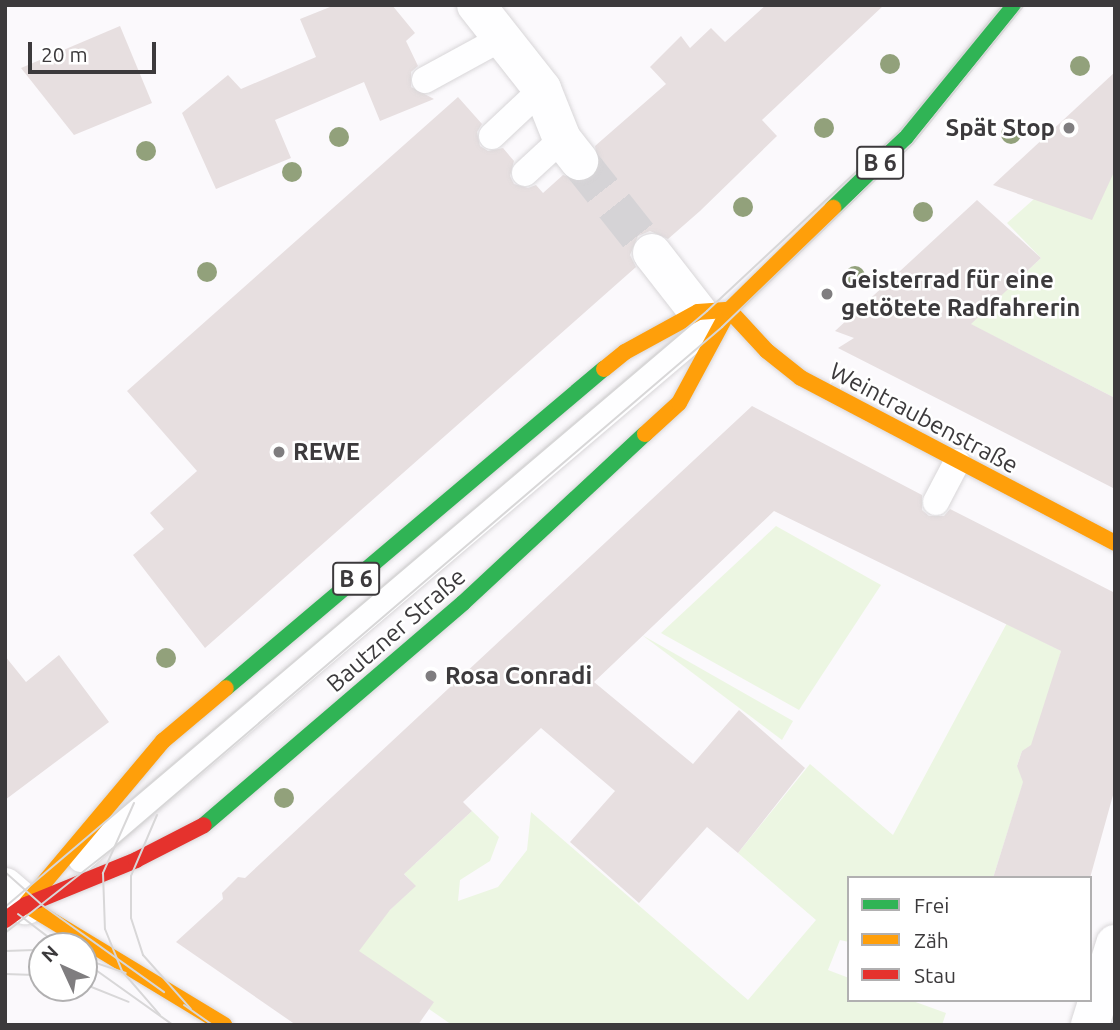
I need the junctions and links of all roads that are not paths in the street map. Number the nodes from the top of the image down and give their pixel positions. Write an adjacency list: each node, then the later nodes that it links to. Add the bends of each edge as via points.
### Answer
1 (476, 5): 3 (street)
2 (1013, 5): 10 (main road, Bautzner Straße / B 6, via 906,137)
3 (504, 37): 4 (lane); 5 (street)
4 (425, 80)
5 (542, 89): 6 (lane); 7 (street)
6 (492, 135)
7 (571, 150): 8 (lane)
8 (525, 173)
9 (652, 253): 10 (street)
10 (713, 311): 11 (main road, Weintraubenstraße, via 801,378); 14 (lane); 14 (main road, Bautzner Straße / B 6, via 625,352 150,753); 14 (main road, Bautzner Straße / B 6, via 678,404 463,603 210,822 136,860)
11 (957, 463): 12 (lane); 13 (main road, Weintraubenstraße)
12 (936, 502)
13 (1115, 543)
14 (12, 904): 16 (main road)
15 (1115, 944): 17 (street)
16 (224, 1025)
17 (1090, 1025)

